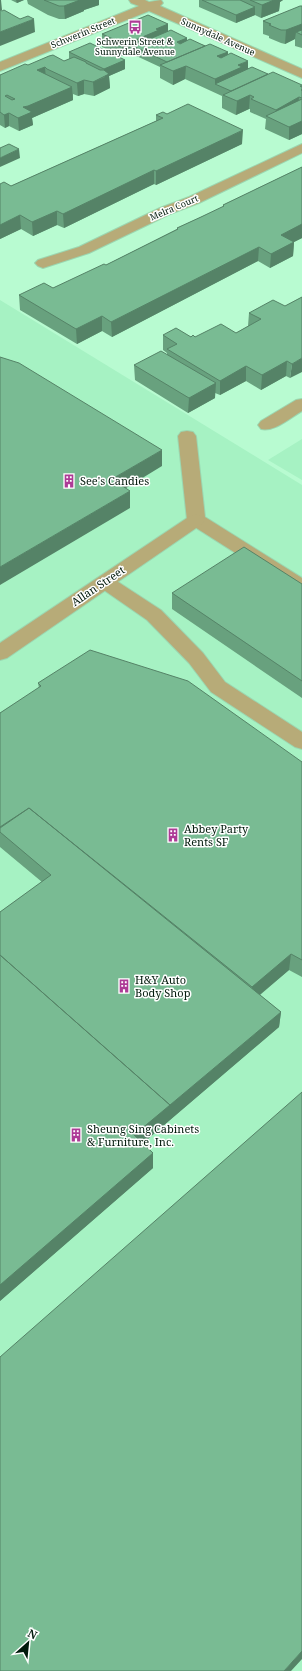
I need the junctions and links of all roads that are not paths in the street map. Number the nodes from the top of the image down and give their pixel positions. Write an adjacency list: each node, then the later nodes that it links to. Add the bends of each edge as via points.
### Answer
1 (135, 0): 3 (street, Sunnydale Avenue)
2 (165, 0): 3 (street, Schwerin Street)
3 (149, 6): 4 (street, Schwerin Street); 5 (street, Sunnydale Avenue)
4 (0, 66)
5 (302, 74)
6 (302, 148): 7 (street, Melra Court, via 84,250)
7 (43, 263)
8 (302, 404): 9 (street)
9 (267, 425)
10 (187, 436): 11 (street)
11 (196, 520): 12 (street, Allan Street); 13 (street)
12 (105, 582): 14 (street, Allan Street); 15 (street, via 154,615 196,658 218,687)
13 (302, 587)
14 (0, 653)
15 (302, 742)

